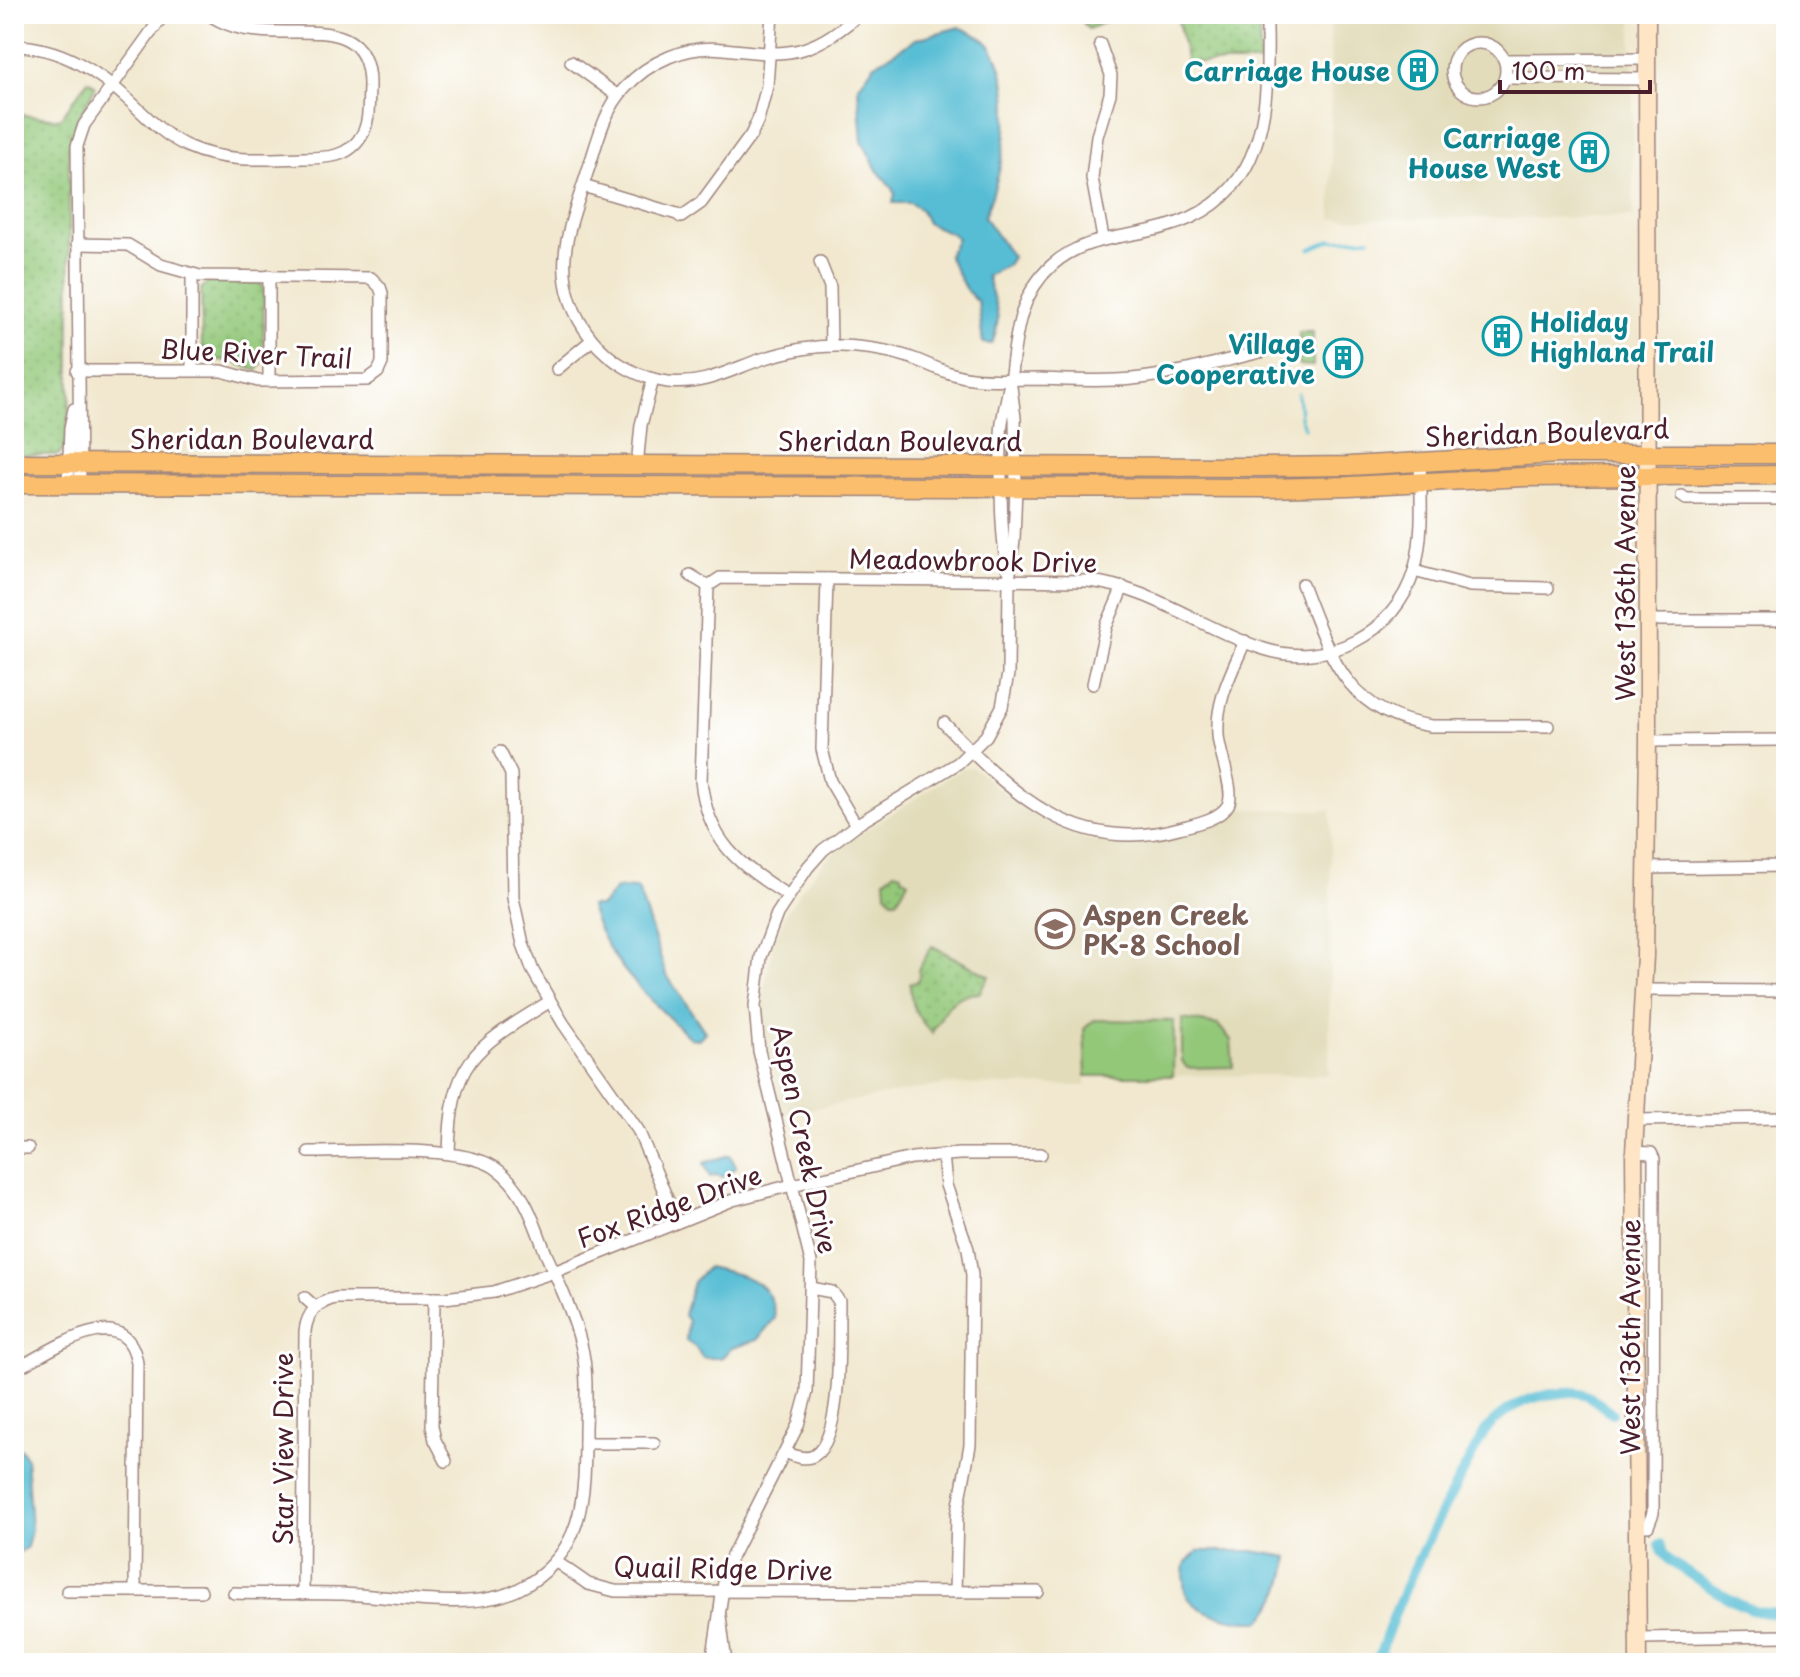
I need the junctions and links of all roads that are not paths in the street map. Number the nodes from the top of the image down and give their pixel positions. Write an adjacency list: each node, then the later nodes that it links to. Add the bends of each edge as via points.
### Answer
1 (164, 14): 15 (street)
2 (208, 14): 15 (street, via 245,30 329,32 362,44 369,74 366,141 328,158 226,158 172,138)
3 (772, 14): 9 (street)
4 (860, 14): 9 (street, via 821,42)
5 (1266, 14): 18 (street, Aspen Creek Drive, via 1266,112 1258,145 1242,174 1190,219)
6 (1647, 14): 10 (main road, West 136th Avenue)
7 (1100, 44): 18 (street, via 1111,75 1092,178)
8 (14, 46): 15 (street, via 61,54)
9 (768, 53): 16 (street, via 719,48 684,52 652,65); 17 (street, via 767,86 751,135 695,208 681,217)
10 (1647, 59): 11 (street); 14 (main road, West 136th Avenue)
11 (1505, 60): 13 (street); 13 (street, via 1495,47 1480,42 1460,50 1452,66 1461,91 1478,97 1495,92)
12 (571, 62): 16 (street)
13 (1505, 78): 14 (street)
14 (1647, 79): 32 (main road, West 136th Avenue)
15 (111, 86): 19 (street, via 79,135)
16 (618, 96): 17 (street)
17 (583, 186): 23 (street, via 568,237 565,274 571,304)
18 (1103, 238): 30 (street, Aspen Creek Drive, via 1066,255 1034,287 1019,317)
19 (77, 244): 21 (street, Blue River Trail, via 128,245 161,265); 28 (street)
20 (820, 262): 24 (street, via 830,287)
21 (192, 275): 22 (street, Blue River Trail); 27 (street)
22 (269, 276): 31 (street); 31 (street, Blue River Trail, via 373,274 382,293 384,371 367,380)
23 (592, 340): 26 (street); 29 (street, via 621,365)
24 (831, 346): 29 (street, via 782,353 703,381); 30 (street, via 895,353 965,377)
25 (1265, 351): 30 (street, via 1132,379)
26 (557, 369)
27 (192, 370): 28 (street, Blue River Trail); 31 (street, Blue River Trail)
28 (77, 371): 36 (street)
29 (653, 379): 37 (street)
30 (1010, 379): 38 (street, Aspen Creek Drive, via 1015,418)
31 (269, 381)
32 (1648, 454): 33 (main road, Sheridan Boulevard); 34 (main road, Sheridan Boulevard); 40 (main road, West 136th Avenue)
33 (1786, 454)
34 (1420, 462): 38 (main road, Sheridan Boulevard); 41 (street, Meadowbrook Drive)
35 (14, 463): 36 (main road, Sheridan Boulevard)
36 (74, 464): 37 (main road, Sheridan Boulevard); 43 (street)
37 (637, 466): 38 (main road, Sheridan Boulevard)
38 (1008, 466): 44 (street, Aspen Creek Drive)
39 (1786, 475): 40 (main road, Sheridan Boulevard)
40 (1648, 476): 41 (main road, Sheridan Boulevard); 55 (main road, West 136th Avenue)
41 (1421, 483): 44 (main road, Sheridan Boulevard); 47 (street, Meadowbrook Drive)
42 (14, 484): 43 (main road, Sheridan Boulevard)
43 (74, 484): 44 (main road, Sheridan Boulevard)
44 (1008, 487): 50 (street, Aspen Creek Drive, via 1014,540)
45 (1682, 496): 46 (street)
46 (1786, 499)
47 (1414, 571): 54 (street, via 1470,586); 58 (street, Meadowbrook Drive, via 1399,604 1378,627)
48 (690, 575): 52 (street)
49 (827, 579): 50 (street, Meadowbrook Drive); 52 (street, Meadowbrook Drive, via 720,578); 66 (street, via 822,749 830,781)
50 (1009, 580): 53 (street, Meadowbrook Drive); 65 (street, Aspen Creek Drive, via 1006,691 995,722)
51 (1302, 584): 58 (street)
52 (708, 586): 69 (street, via 703,797 726,848)
53 (1123, 587): 57 (street, Meadowbrook Drive); 59 (street)
54 (1548, 588)
55 (1648, 620): 56 (street); 63 (main road, West 136th Avenue)
56 (1786, 620)
57 (1245, 641): 58 (street, Meadowbrook Drive, via 1277,653); 65 (street, via 1220,703 1218,736 1231,796 1217,814 1156,834 1090,831 1032,803)
58 (1329, 652): 61 (street, via 1353,689 1397,719 1431,726)
59 (1093, 684)
60 (944, 723): 65 (street)
61 (1548, 726)
62 (1786, 740): 63 (street)
63 (1648, 741): 68 (main road, West 136th Avenue)
64 (500, 752): 72 (street, via 511,774 511,874 517,921)
65 (972, 752): 66 (street, Aspen Creek Drive)
66 (856, 825): 69 (street, Aspen Creek Drive, via 823,850)
67 (1786, 866): 68 (street)
68 (1645, 868): 70 (main road, West 136th Avenue)
69 (787, 895): 81 (street, Aspen Creek Drive, via 761,957 755,1006 759,1051)
70 (1644, 990): 71 (street); 74 (main road, West 136th Avenue)
71 (1786, 991)
72 (549, 1002): 78 (street, via 498,1033 466,1068 453,1097); 82 (street, via 638,1130)
73 (1786, 1118): 74 (street)
74 (1635, 1120): 104 (main road, West 136th Avenue)
75 (14, 1148): 76 (street)
76 (28, 1148)
77 (309, 1152): 78 (street)
78 (449, 1153): 83 (street, via 483,1161 517,1188)
79 (1041, 1154): 80 (street, Fox Ridge Drive)
80 (943, 1155): 81 (street, Fox Ridge Drive, via 880,1163); 98 (street, via 946,1185 972,1275 970,1445 957,1516)
81 (792, 1185): 82 (street, Fox Ridge Drive); 84 (street, Aspen Creek Drive, via 809,1253)
82 (677, 1222): 83 (street, Fox Ridge Drive)
83 (554, 1272): 86 (street, Fox Ridge Drive, via 494,1292); 89 (street, via 582,1346)
84 (811, 1288): 91 (street, Aspen Creek Drive, via 807,1392); 91 (street, Aspen Creek Drive, via 832,1292 839,1301 837,1405 817,1454 806,1458)
85 (305, 1298): 87 (street)
86 (434, 1298): 87 (street, Fox Ridge Drive, via 336,1298); 92 (street, via 432,1426)
87 (315, 1307): 101 (street, Star View Drive, via 305,1331)
88 (14, 1370): 95 (street, via 101,1329 117,1332 131,1344 137,1363)
89 (585, 1443): 90 (street); 93 (street, via 582,1508 572,1537)
90 (654, 1443)
91 (785, 1452): 97 (street, Aspen Creek Drive, via 729,1560)
92 (446, 1461)
93 (555, 1561): 97 (street, Quail Ridge Drive, via 601,1588); 101 (street, via 523,1586 484,1600)
94 (67, 1591): 95 (street)
95 (135, 1591): 96 (street)
96 (201, 1591)
97 (721, 1592): 98 (street, Quail Ridge Drive); 102 (street, Aspen Creek Drive)
98 (955, 1592): 99 (street, Quail Ridge Drive)
99 (1038, 1592)
100 (234, 1593): 101 (street)
101 (303, 1594)
102 (720, 1612): 105 (street, Aspen Creek Drive); 106 (street, Aspen Creek Drive)
103 (1786, 1636): 104 (street)
104 (1638, 1638): 107 (main road, West 136th Avenue)
105 (712, 1663)
106 (726, 1663)
107 (1638, 1663)

